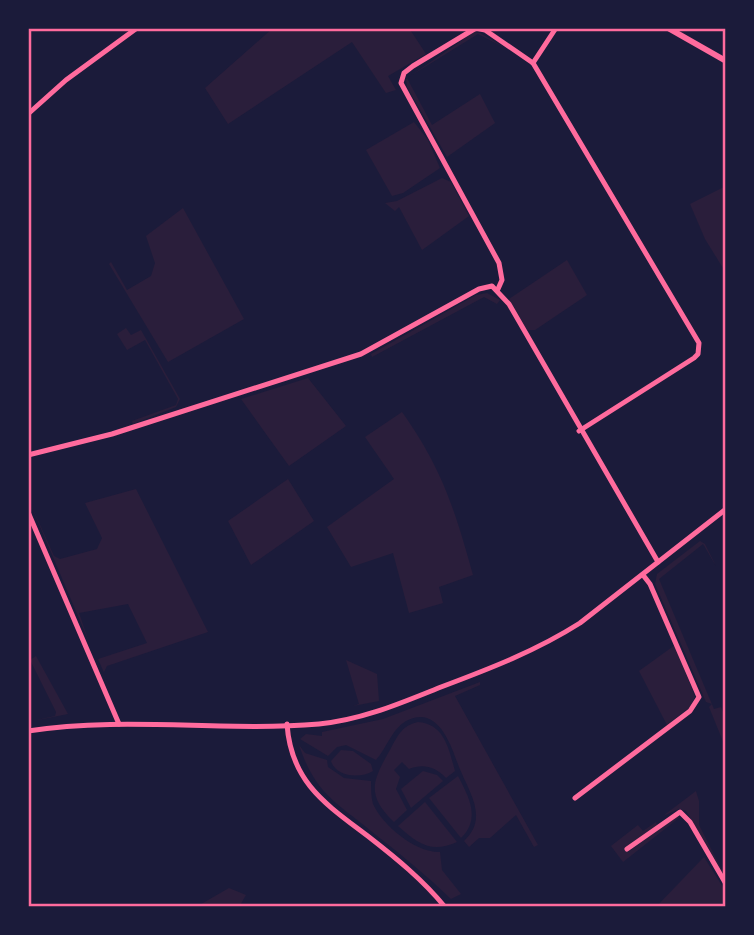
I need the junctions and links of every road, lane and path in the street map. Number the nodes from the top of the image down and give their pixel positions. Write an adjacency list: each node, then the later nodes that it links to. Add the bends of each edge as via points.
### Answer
1 (137, 28): 6 (street)
2 (556, 28): 5 (street)
3 (668, 28): 4 (street)
4 (726, 61)
5 (533, 63): 7 (street, via 476,28 413,66 402,78 405,92 499,262 502,280); 8 (street, via 699,342 694,358)
6 (28, 114)
7 (498, 289): 8 (street); 9 (street, via 479,289 351,357 112,434)
8 (579, 431): 12 (street)
9 (28, 455)
10 (726, 509): 12 (street)
11 (28, 512): 14 (street)
12 (658, 562): 13 (street)
13 (643, 575): 15 (street, via 580,623 508,661 371,714); 17 (street, via 699,697 690,711)
14 (119, 724): 15 (street); 16 (street)
15 (286, 724): 20 (street, via 292,756 316,796 408,869)
16 (28, 731)
17 (575, 798)
18 (627, 849): 19 (street, via 680,812)
19 (726, 884)
20 (445, 907)

